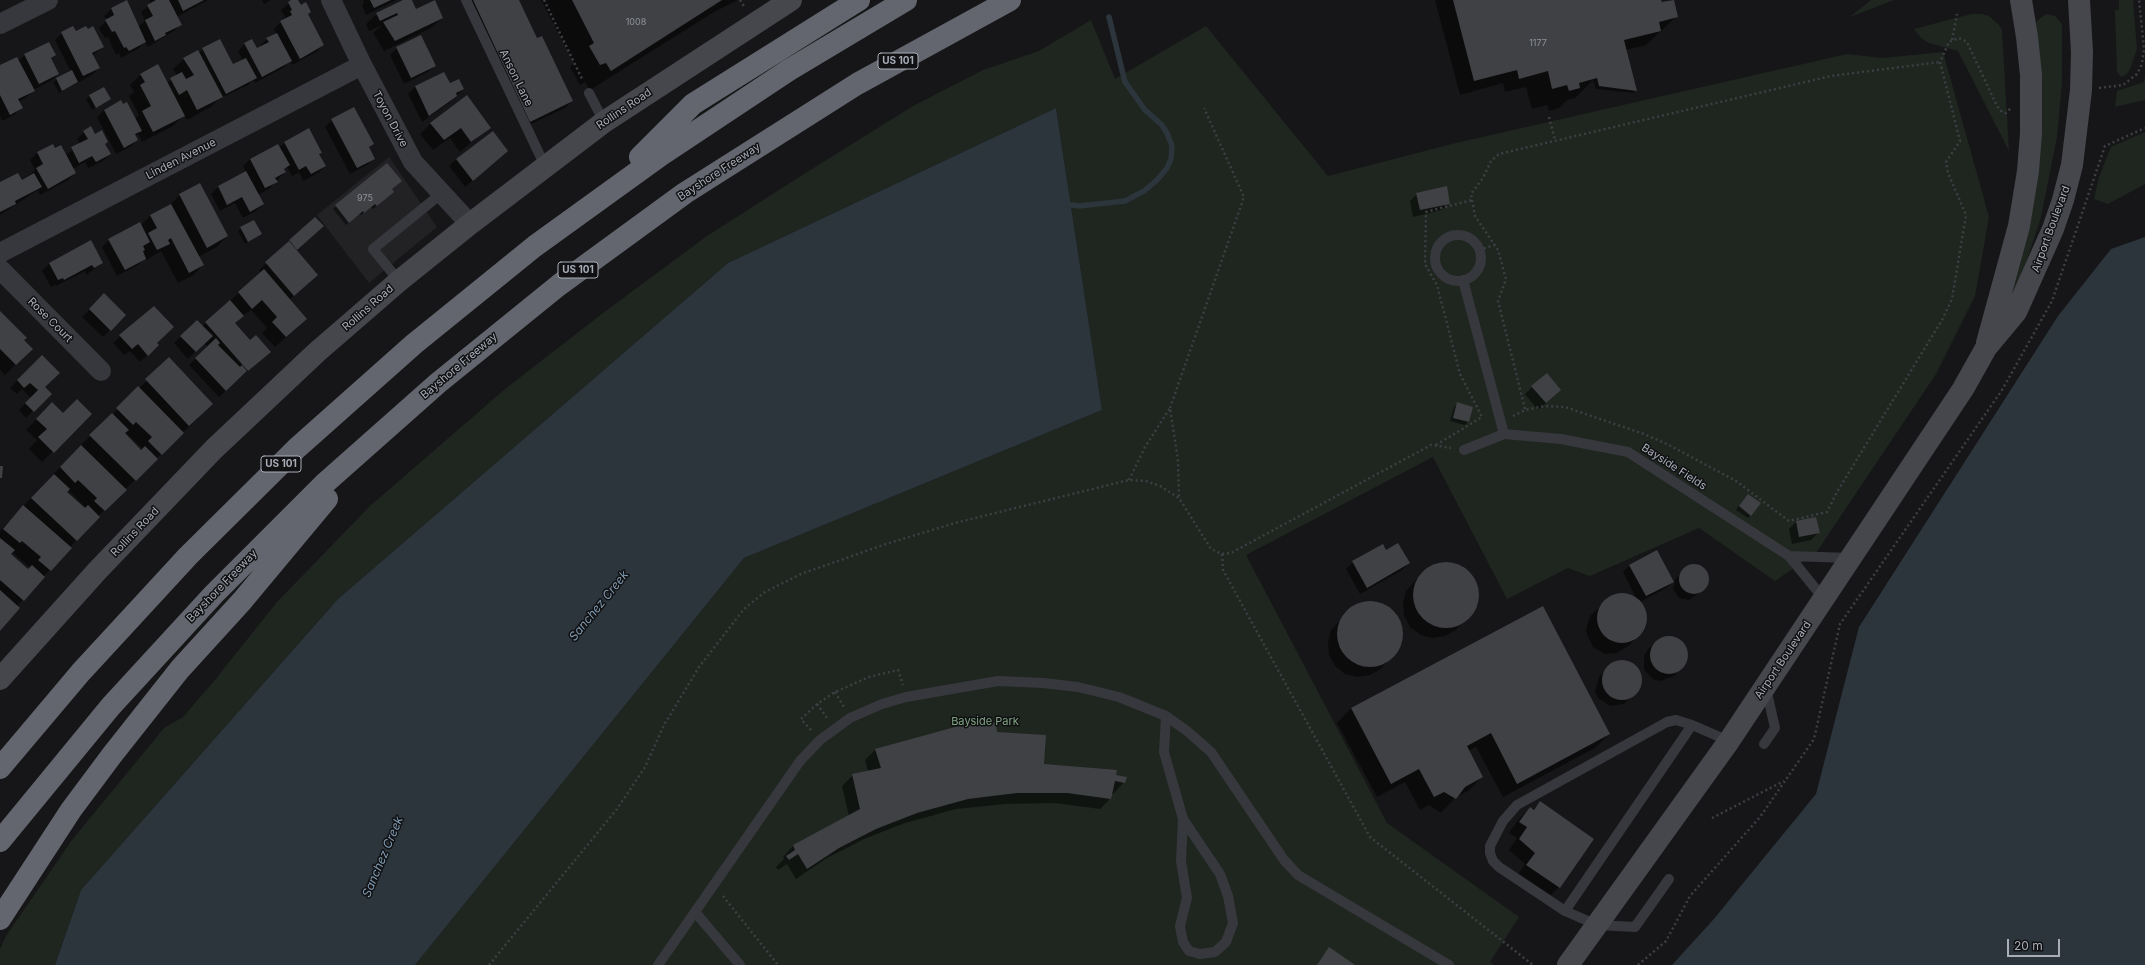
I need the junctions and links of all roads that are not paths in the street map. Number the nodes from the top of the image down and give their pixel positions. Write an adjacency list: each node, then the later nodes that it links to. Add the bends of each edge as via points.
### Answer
1 (48, 0): 10 (street)
2 (331, 0): 11 (street, Toyon Drive)
3 (466, 0): 14 (lane, Anson Lane)
4 (791, 0): 13 (main road, Rollins Road)
5 (860, 0): 16 (highway, via 693,104)
6 (906, 0): 16 (highway, US 101, via 724,112)
7 (1010, 0): 24 (highway, Bayshore Freeway / US 101, via 857,84 685,193 547,294)
8 (2021, 0): 22 (main road, Airport Boulevard, via 2031,75 2028,171 2020,226)
9 (2079, 0): 22 (main road, Airport Boulevard, via 2081,90 2072,165 2041,259 2016,312)
10 (0, 24)
11 (362, 65): 15 (street, Toyon Drive, via 413,162); 18 (street, Linden Avenue)
12 (589, 93): 13 (lane)
13 (604, 122): 14 (main road, Rollins Road)
14 (545, 166): 17 (main road, Rollins Road)
15 (442, 193): 17 (street, Toyon Drive); 21 (lane, via 373,249)
16 (598, 199): 36 (highway, US 101, via 473,295 297,448 193,550 133,614)
17 (470, 224): 21 (main road, Rollins Road)
18 (0, 253)
19 (0, 269): 23 (street, Rose Court)
20 (1463, 280): 20 (lane, via 1472,276 1479,266 1479,250 1474,242 1461,235 1451,236 1438,245 1435,259 1440,273 1453,280); 25 (lane)
21 (398, 281): 30 (main road, Rollins Road, via 317,352 214,449 98,570)
22 (1986, 348): 28 (main road, Airport Boulevard, via 1963,389)
23 (101, 371)
24 (382, 432): 38 (highway, Bayshore Freeway / US 101, via 268,538 168,643 111,706); 42 (highway, via 242,601 180,669 112,755 66,816)
25 (1504, 434): 26 (lane, Bayside Fields); 27 (lane, Bayside Fields, via 1561,439 1628,452)
26 (1464, 450)
27 (1789, 556): 28 (lane); 29 (lane, Bayside Fields)
28 (1851, 558): 29 (main road, Airport Boulevard)
29 (1824, 599): 31 (main road, Airport Boulevard)
30 (0, 680)
31 (1766, 686): 34 (main road, Airport Boulevard); 35 (lane, via 1775,728)
32 (1166, 716): 37 (lane, via 1164,752); 41 (lane, via 1119,697 1078,687 1043,682 998,681 906,697 850,718 820,740 800,761); 46 (lane, via 1211,752 1284,860 1298,875)
33 (1692, 725): 34 (lane); 40 (lane); 40 (lane, via 1676,720 1650,730 1517,805 1504,820 1490,846 1493,861)
34 (1729, 741): 43 (main road, Airport Boulevard)
35 (1764, 744)
36 (0, 768)
37 (1183, 819): 37 (lane, via 1181,861 1187,898 1180,926 1183,942 1189,951 1200,954 1215,952 1226,942 1233,923 1228,896 1220,874)
38 (0, 841)
39 (1669, 879): 43 (lane, via 1635,927)
40 (1565, 911): 43 (lane)
41 (695, 912): 44 (lane); 45 (lane)
42 (0, 919)
43 (1598, 925): 47 (main road, Airport Boulevard)
44 (658, 965)
45 (740, 965)
46 (1449, 965)
47 (1568, 965)

